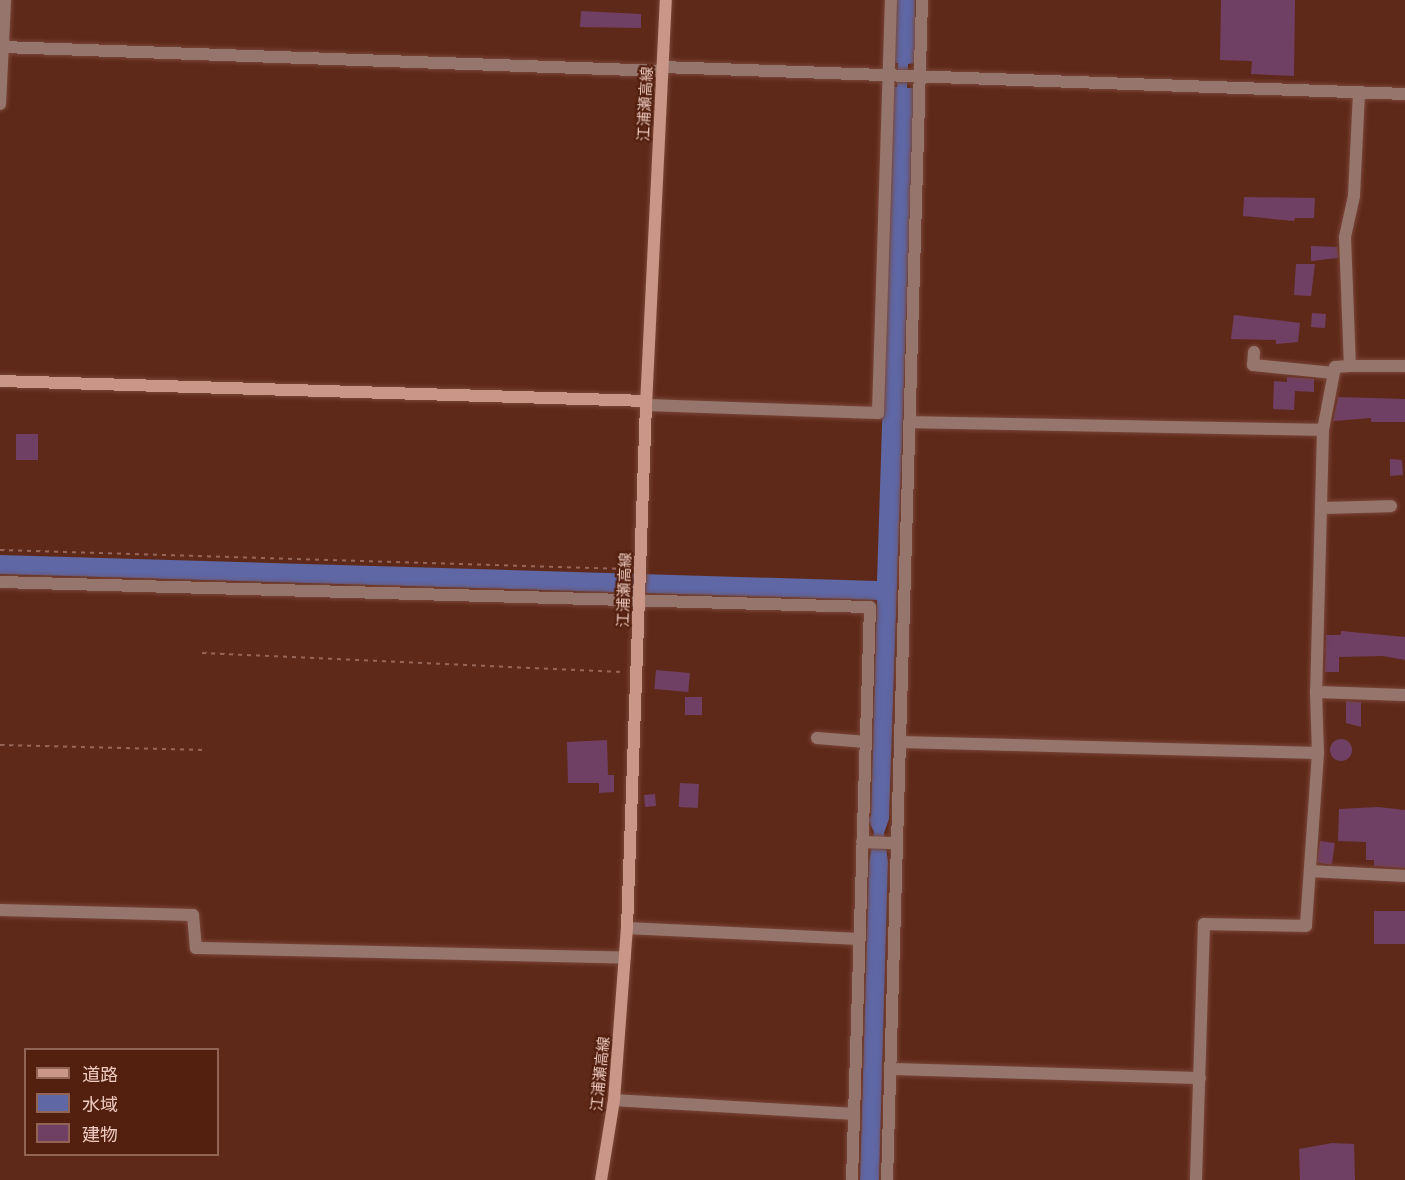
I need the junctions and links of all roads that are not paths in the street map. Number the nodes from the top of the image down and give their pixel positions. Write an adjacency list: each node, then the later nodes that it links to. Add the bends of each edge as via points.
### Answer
1 (5, 0): 5 (street)
2 (666, 0): 6 (main road, 江浦瀬高線)
3 (891, 0): 8 (street)
4 (922, 0): 9 (street)
5 (3, 47): 6 (street); 7 (street)
6 (662, 69): 8 (street); 18 (main road, 江浦瀬高線)
7 (1, 72): 12 (street)
8 (891, 74): 9 (street); 18 (street, via 878,413)
9 (916, 75): 10 (street); 19 (street)
10 (1359, 93): 11 (street); 14 (street, via 1354,196 1345,237)
11 (1405, 94)
12 (0, 104)
13 (1254, 352): 16 (street, via 1253,365)
14 (1350, 366): 15 (street); 16 (street, via 1335,367)
15 (1405, 366)
16 (1334, 373): 20 (street)
17 (0, 381): 18 (main road)
18 (646, 403): 24 (main road, 江浦瀬高線, via 635,570)
19 (909, 422): 20 (street); 29 (street)
20 (1323, 430): 22 (street)
21 (1391, 506): 22 (street)
22 (1320, 508): 25 (street)
23 (0, 582): 24 (street)
24 (639, 597): 28 (street, via 870,607); 36 (main road, 江浦瀬高線)
25 (1316, 692): 26 (street); 30 (street)
26 (1405, 694)
27 (817, 738): 28 (street)
28 (866, 742): 31 (street)
29 (900, 742): 30 (street); 32 (street)
30 (1318, 753): 33 (street)
31 (867, 842): 32 (street); 37 (street)
32 (891, 842): 39 (street)
33 (1310, 871): 34 (street); 40 (street, via 1306,927 1204,924)
34 (1405, 876)
35 (0, 910): 38 (street, via 193,915 196,948)
36 (627, 928): 37 (street); 38 (main road, 江浦瀬高線)
37 (860, 939): 42 (street)
38 (625, 958): 41 (main road, 江浦瀬高線)
39 (891, 1069): 40 (street); 45 (street)
40 (1200, 1078): 46 (street)
41 (614, 1100): 42 (street); 43 (main road, 江浦瀬高線)
42 (854, 1114): 44 (street)
43 (601, 1180)
44 (852, 1180)
45 (887, 1180)
46 (1196, 1180)

